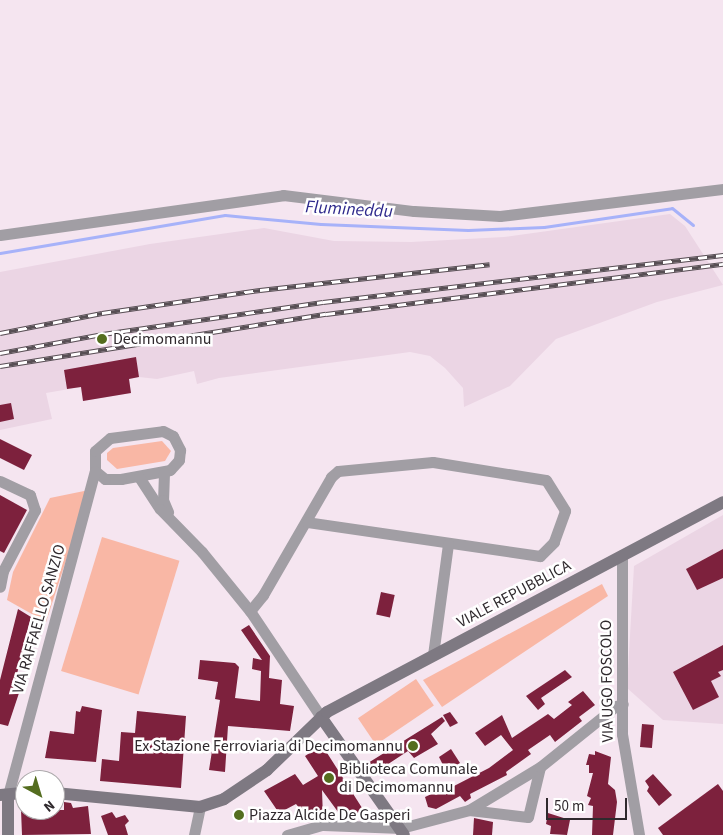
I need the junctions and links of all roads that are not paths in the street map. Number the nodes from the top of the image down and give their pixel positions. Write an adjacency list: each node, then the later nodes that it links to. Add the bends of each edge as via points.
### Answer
1 (723, 190): 2 (street, via 500,216 414,211 283,196)
2 (0, 235)
3 (95, 471): 4 (street, VIA RAFFAELLO SANZIO, via 95,452 110,438 163,431 173,436 180,450 174,467); 5 (street, via 105,479); 20 (street, VIA RAFFAELLO SANZIO)
4 (164, 472): 5 (street); 8 (street, via 163,500)
5 (139, 477): 8 (street)
6 (0, 481): 12 (street, via 30,495 35,502 35,510)
7 (723, 502): 11 (main road, VIALE REPUBBLICA)
8 (172, 521): 14 (street)
9 (307, 522): 10 (street); 10 (street, via 331,477 338,471 424,461 546,480 565,511 554,542 540,556); 14 (street, via 263,595)
10 (448, 544): 15 (street)
11 (622, 555): 15 (main road, VIALE REPUBBLICA); 16 (street, VIA UGO FOSCOLO)
12 (2, 570): 13 (street)
13 (0, 588)
14 (250, 610): 17 (street)
15 (433, 655): 17 (main road, VIALE REPUBBLICA)
16 (624, 704): 18 (street, via 616,706); 27 (street, VIA UGO FOSCOLO, via 622,734)
17 (321, 717): 21 (main road, VIALE REPUBBLICA, via 267,770 224,799); 23 (main road)
18 (540, 767): 22 (street); 22 (street, via 528,817)
19 (65, 794): 21 (main road)
20 (4, 795): 24 (main road, VIA RAFFAELLO SANZIO)
21 (200, 807): 25 (street)
22 (470, 810): 23 (street)
23 (402, 832): 26 (street, via 323,825)
24 (8, 835)
25 (194, 835)
26 (287, 835)
27 (639, 835)

